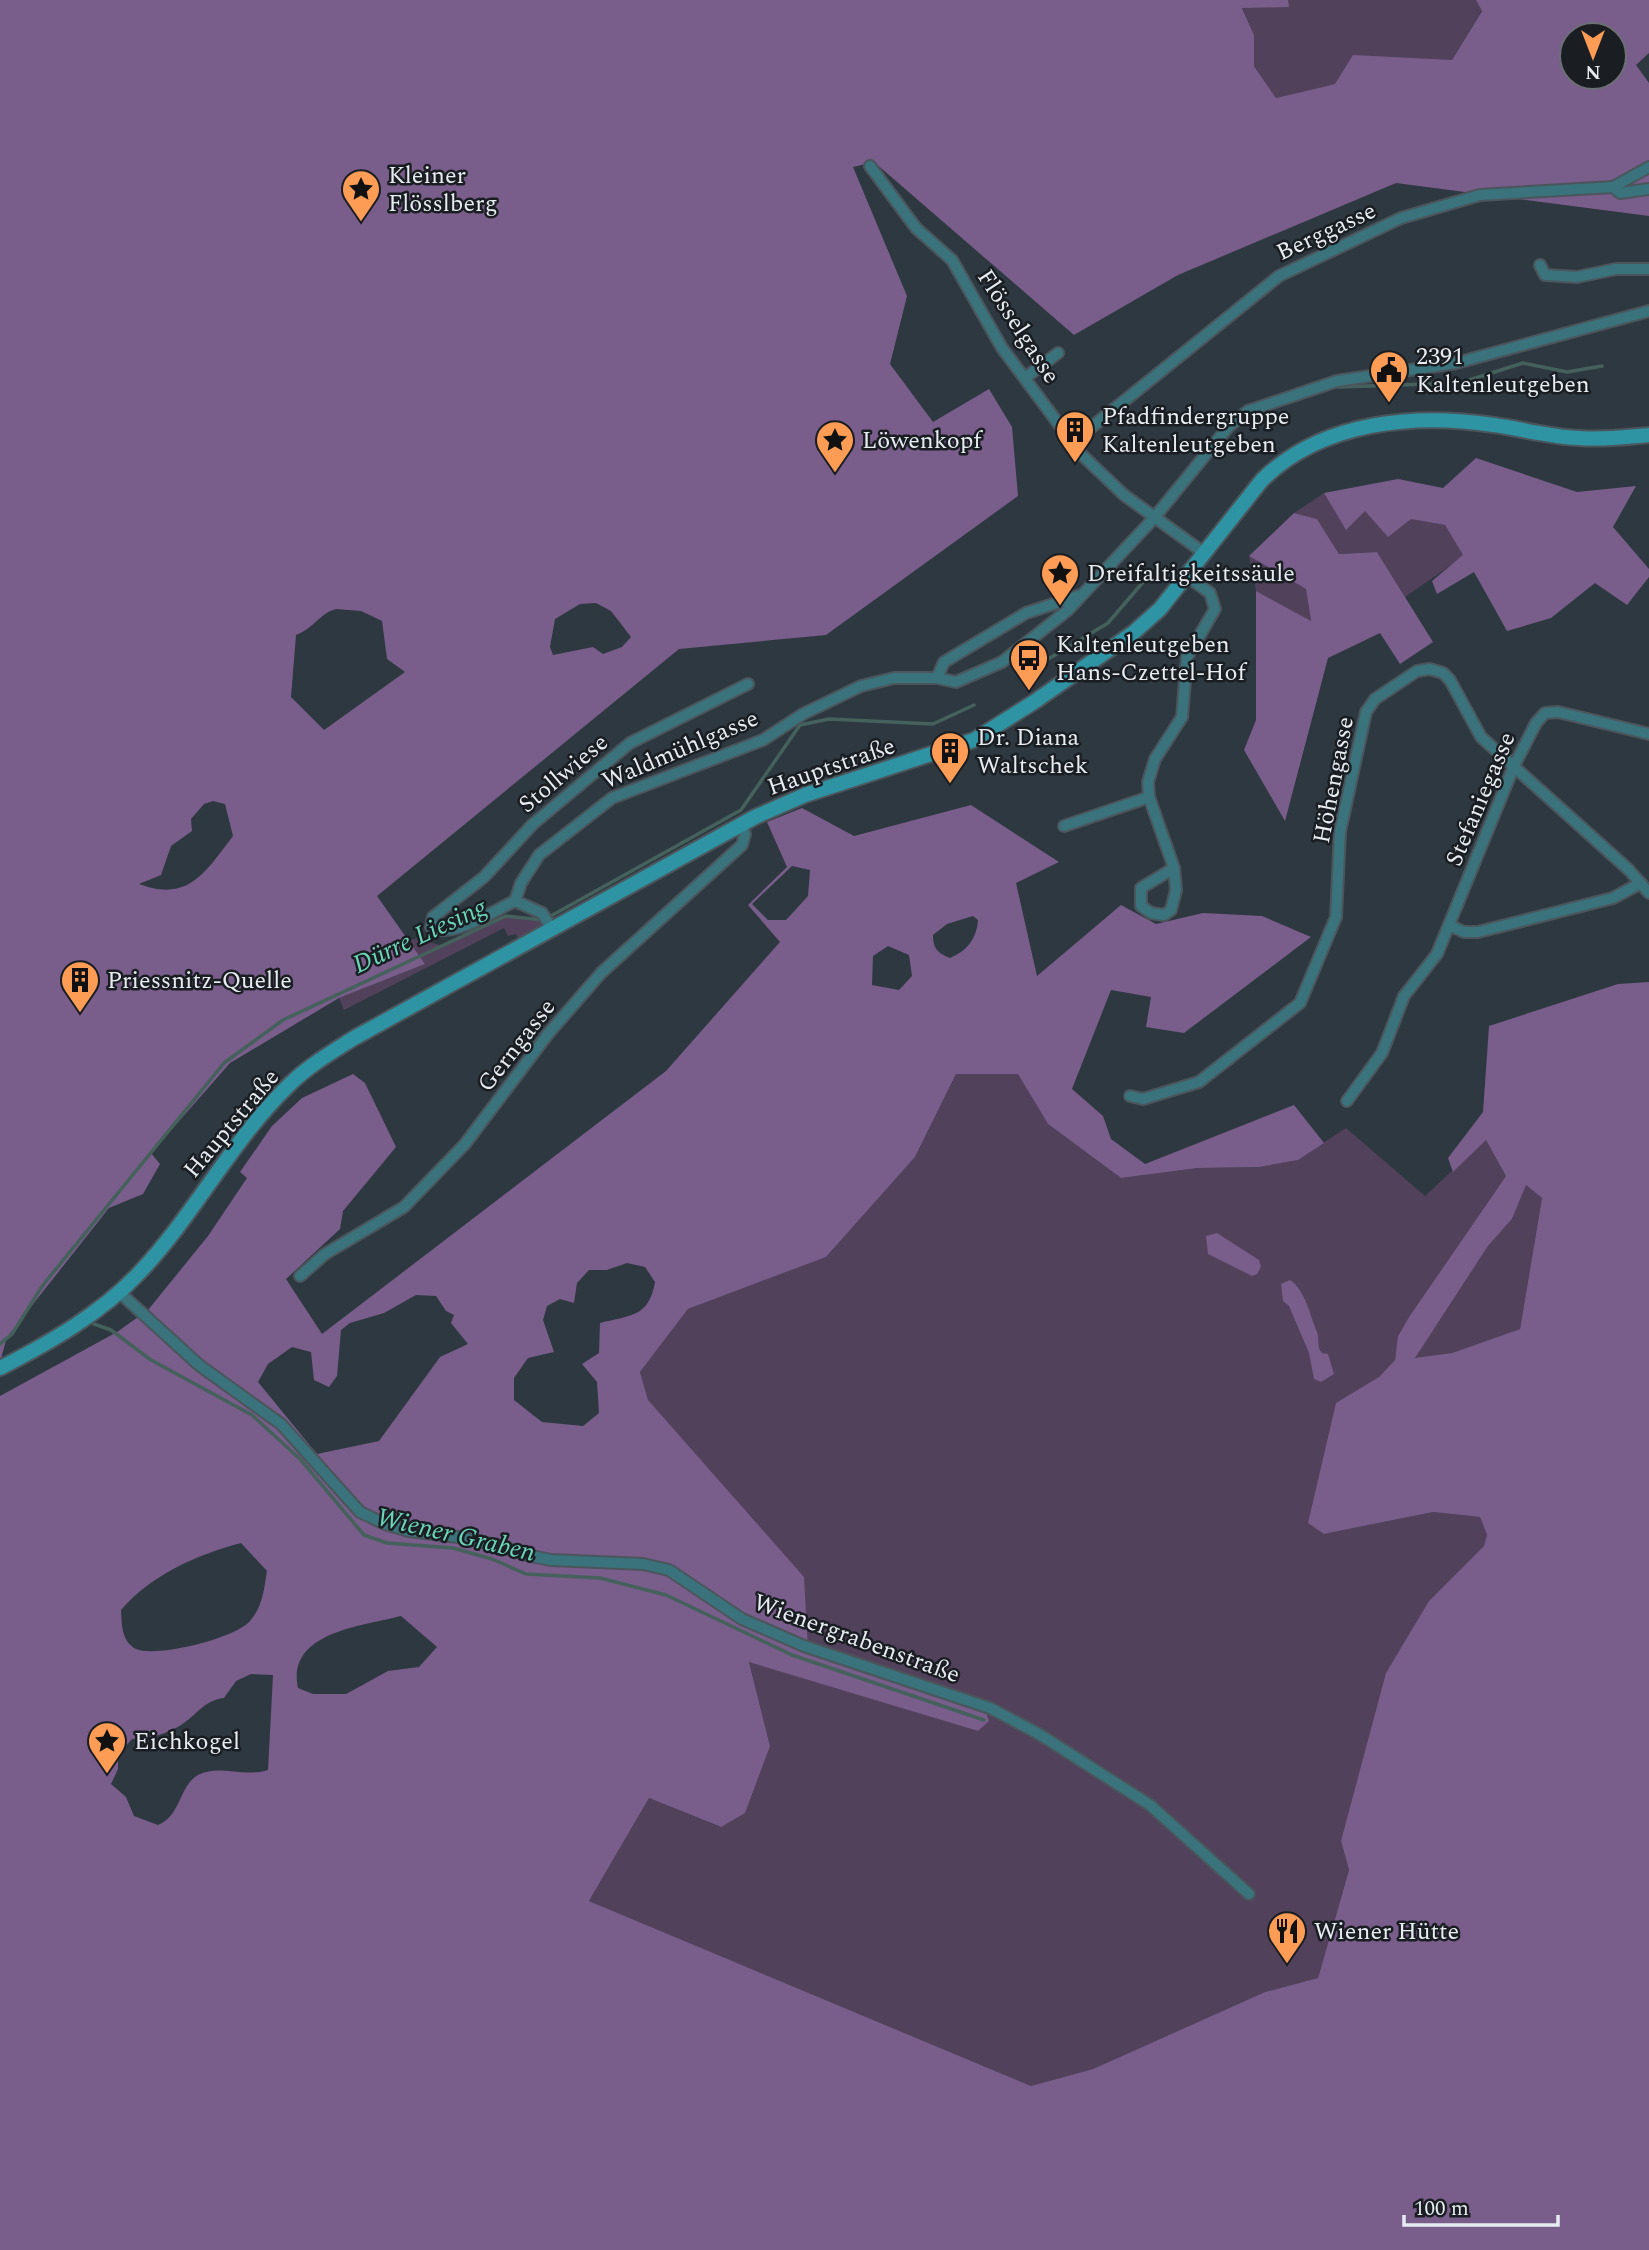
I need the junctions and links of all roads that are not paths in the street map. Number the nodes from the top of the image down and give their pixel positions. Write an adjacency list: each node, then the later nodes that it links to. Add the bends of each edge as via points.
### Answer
1 (870, 166): 9 (street, Flösselgasse, via 916,228 952,261 1002,348)
2 (1649, 167): 3 (street)
3 (1613, 187): 4 (street, Berggasse, via 1620,193); 11 (street, Berggasse, via 1480,195 1401,218 1279,276)
4 (1649, 189)
5 (1540, 265): 6 (street, via 1545,275 1556,278)
6 (1649, 269)
7 (1649, 311): 12 (street, Waldmühlgasse, via 1456,363 1337,381 1259,406 1229,426)
8 (1058, 353): 9 (street)
9 (1025, 378): 11 (street, Flösselgasse)
10 (1649, 435): 13 (main road, Hauptstraße, via 1578,438 1449,421 1353,430 1318,442 1276,466)
11 (1072, 443): 12 (street, Flösselgasse, via 1111,484)
12 (1154, 518): 13 (street, Flösselgasse); 15 (street, Waldmühlgasse)
13 (1204, 553): 14 (main road, Hauptstraße)
14 (1187, 576): 20 (street, via 1210,593 1215,609 1187,657 1182,717 1155,759); 21 (main road, Hauptstraße, via 1133,633 974,740 805,795)
15 (1081, 595): 16 (street, via 1026,613 944,662); 16 (street, Waldmühlgasse, via 1002,662 970,678)
16 (937, 678): 26 (street, Waldmühlgasse, via 894,678 861,686 803,713 763,740 612,798 539,855)
17 (748, 684): 26 (street, Stollwiese, via 630,743 533,824 484,877 433,917 431,927 439,932 452,930)
18 (1649, 734): 19 (street, Stefaniegasse, via 1548,712 1538,720)
19 (1514, 766): 24 (street, Höhengasse); 27 (street, Stefaniegasse); 29 (street, Höhengasse, via 1481,737 1450,680 1439,671 1417,671 1375,699 1365,717 1340,832 1336,917 1300,1003 1199,1082 1143,1100)
20 (1149, 797): 22 (street); 23 (street)
21 (741, 824): 28 (main road, Hauptstraße); 31 (street, Gerngasse, via 745,834 741,845 601,973 465,1143 413,1198 324,1254)
22 (1064, 826)
23 (1174, 868): 23 (street, via 1141,888 1141,906 1151,913 1164,915 1171,910)
24 (1641, 883): 25 (street, Höhengasse); 27 (street, via 1613,898 1478,932)
25 (1649, 893)
26 (515, 901): 28 (street, via 542,913)
27 (1451, 926): 30 (street, Stefaniegasse, via 1437,954 1404,996 1382,1053)
28 (551, 927): 32 (main road, Hauptstraße, via 354,1038 290,1083 247,1131 155,1255)
29 (1130, 1096)
30 (1347, 1101)
31 (300, 1276)
32 (119, 1292): 33 (main road, Hauptstraße, via 84,1319); 34 (street, Wienergrabenstraße, via 199,1365 281,1424 360,1512 409,1531 471,1539 551,1560 643,1564 669,1570 742,1619 803,1646 990,1708 1039,1734 1150,1805)
33 (0, 1368)
34 (1249, 1894)

